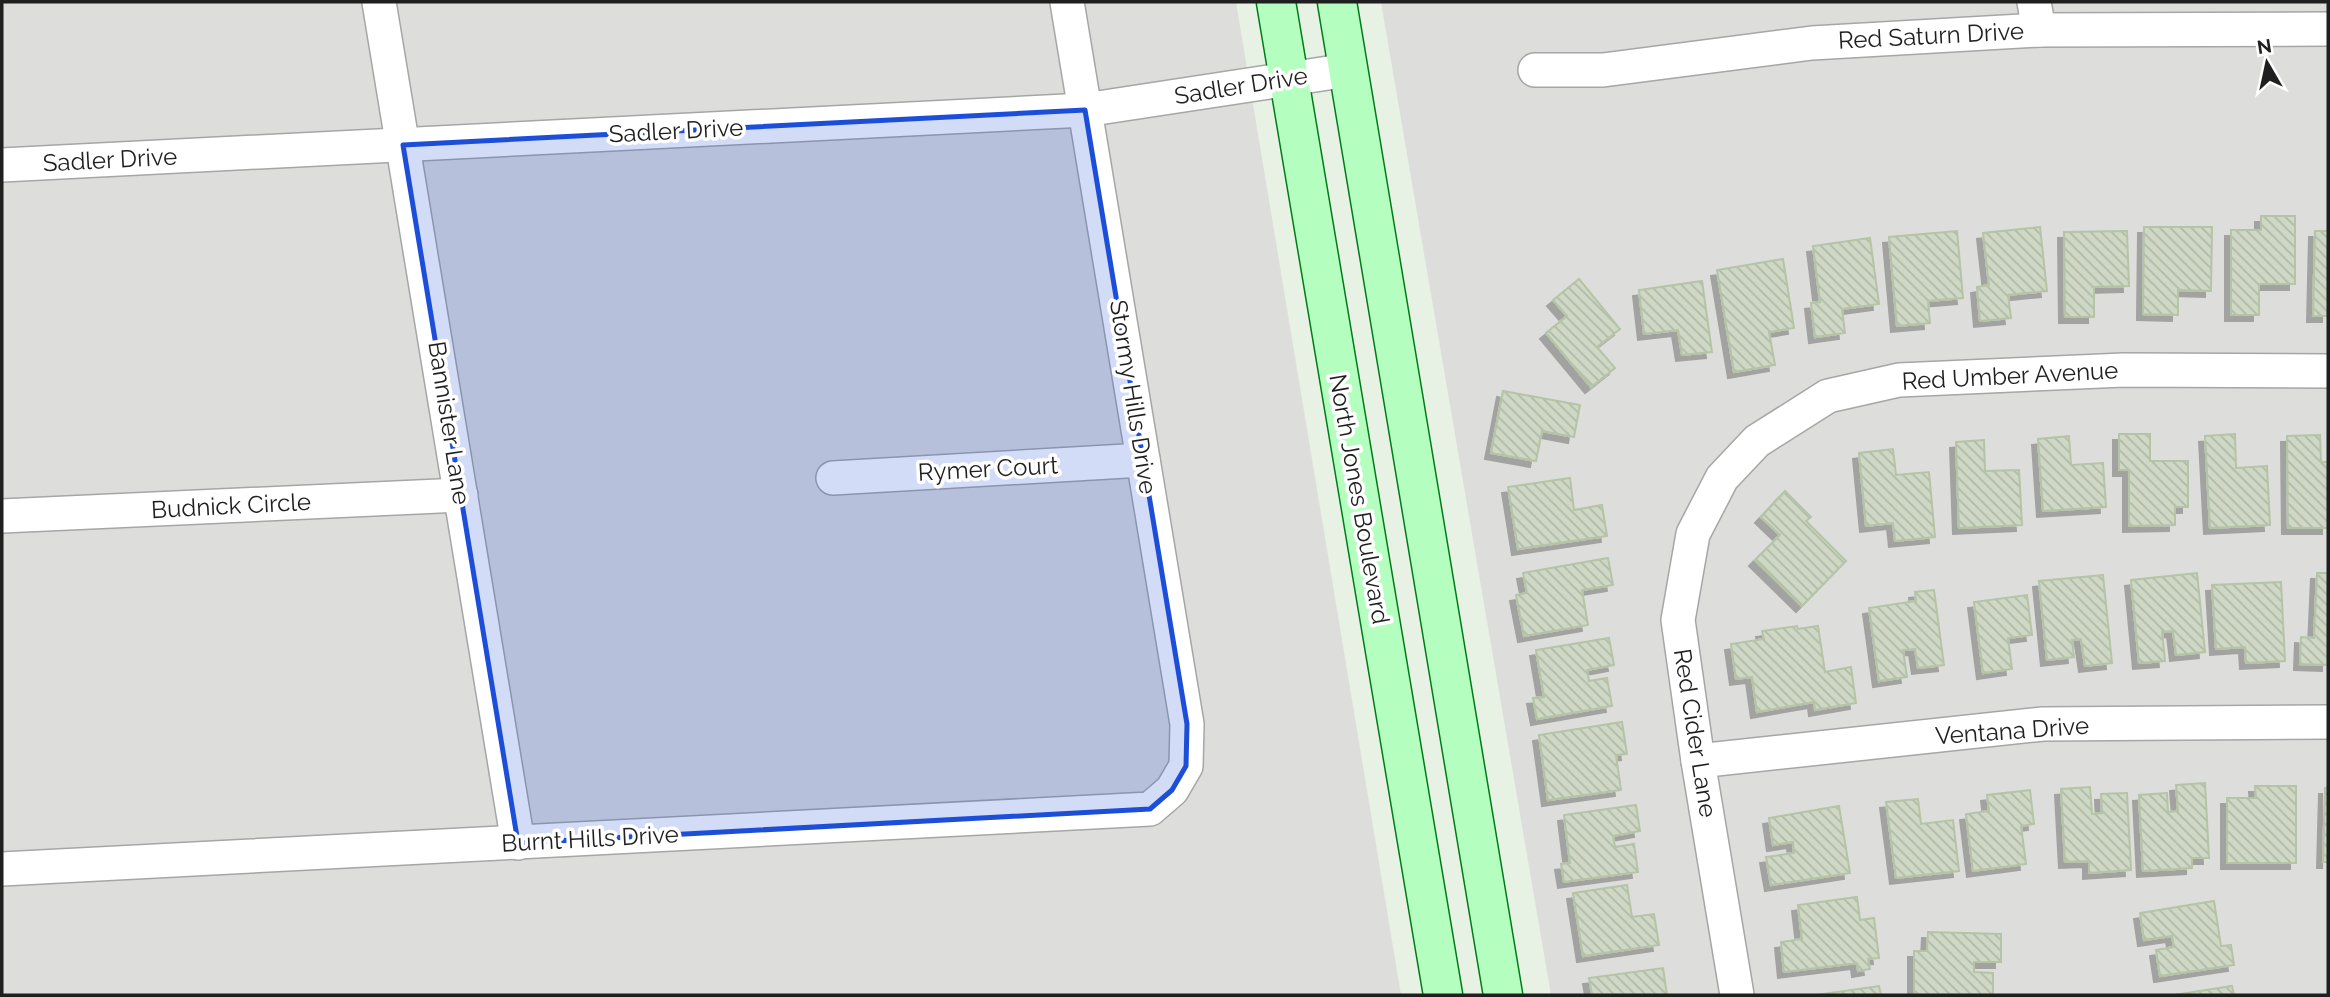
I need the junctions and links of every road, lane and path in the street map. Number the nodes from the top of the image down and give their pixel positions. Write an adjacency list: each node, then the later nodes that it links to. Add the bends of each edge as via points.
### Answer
1 (379, 2): 11 (street, Bannister Lane)
2 (1067, 2): 10 (street, Stormy Hills Drive)
3 (1276, 2): 9 (main road, North Jones Boulevard)
4 (1337, 2): 7 (main road)
5 (2036, 16): 6 (street, Red Saturn Drive); 8 (street, Red Saturn Drive, via 1603,70)
6 (2328, 29)
7 (1348, 70): 9 (street, Sadler Drive); 25 (main road)
8 (1535, 70)
9 (1289, 79): 10 (street, Sadler Drive); 24 (main road, North Jones Boulevard)
10 (1085, 110): 11 (street, Sadler Drive); 14 (street, Stormy Hills Drive)
11 (402, 145): 12 (street, Sadler Drive); 17 (street, Bannister Lane)
12 (2, 165)
13 (2328, 371): 16 (street, Red Umber Avenue, via 2124,370 1899,380 1828,397 1757,441)
14 (1143, 460): 15 (street, Rymer Court); 21 (street, Stormy Hills Drive, via 1186,724 1186,766)
15 (833, 478)
16 (1722, 478): 20 (street, Red Cider Lane, via 1693,534 1678,620)
17 (461, 495): 18 (street, Budnick Circle); 22 (street, Bannister Lane)
18 (2, 516)
19 (2328, 722): 20 (street, Ventana Drive, via 2043,724)
20 (1698, 761): 26 (street, Red Cider Lane)
21 (1172, 790): 22 (street, Burnt Hills Drive, via 1150,809)
22 (518, 844): 23 (street, Burnt Hills Drive)
23 (2, 869)
24 (1443, 995)
25 (1503, 995)
26 (1737, 995)

